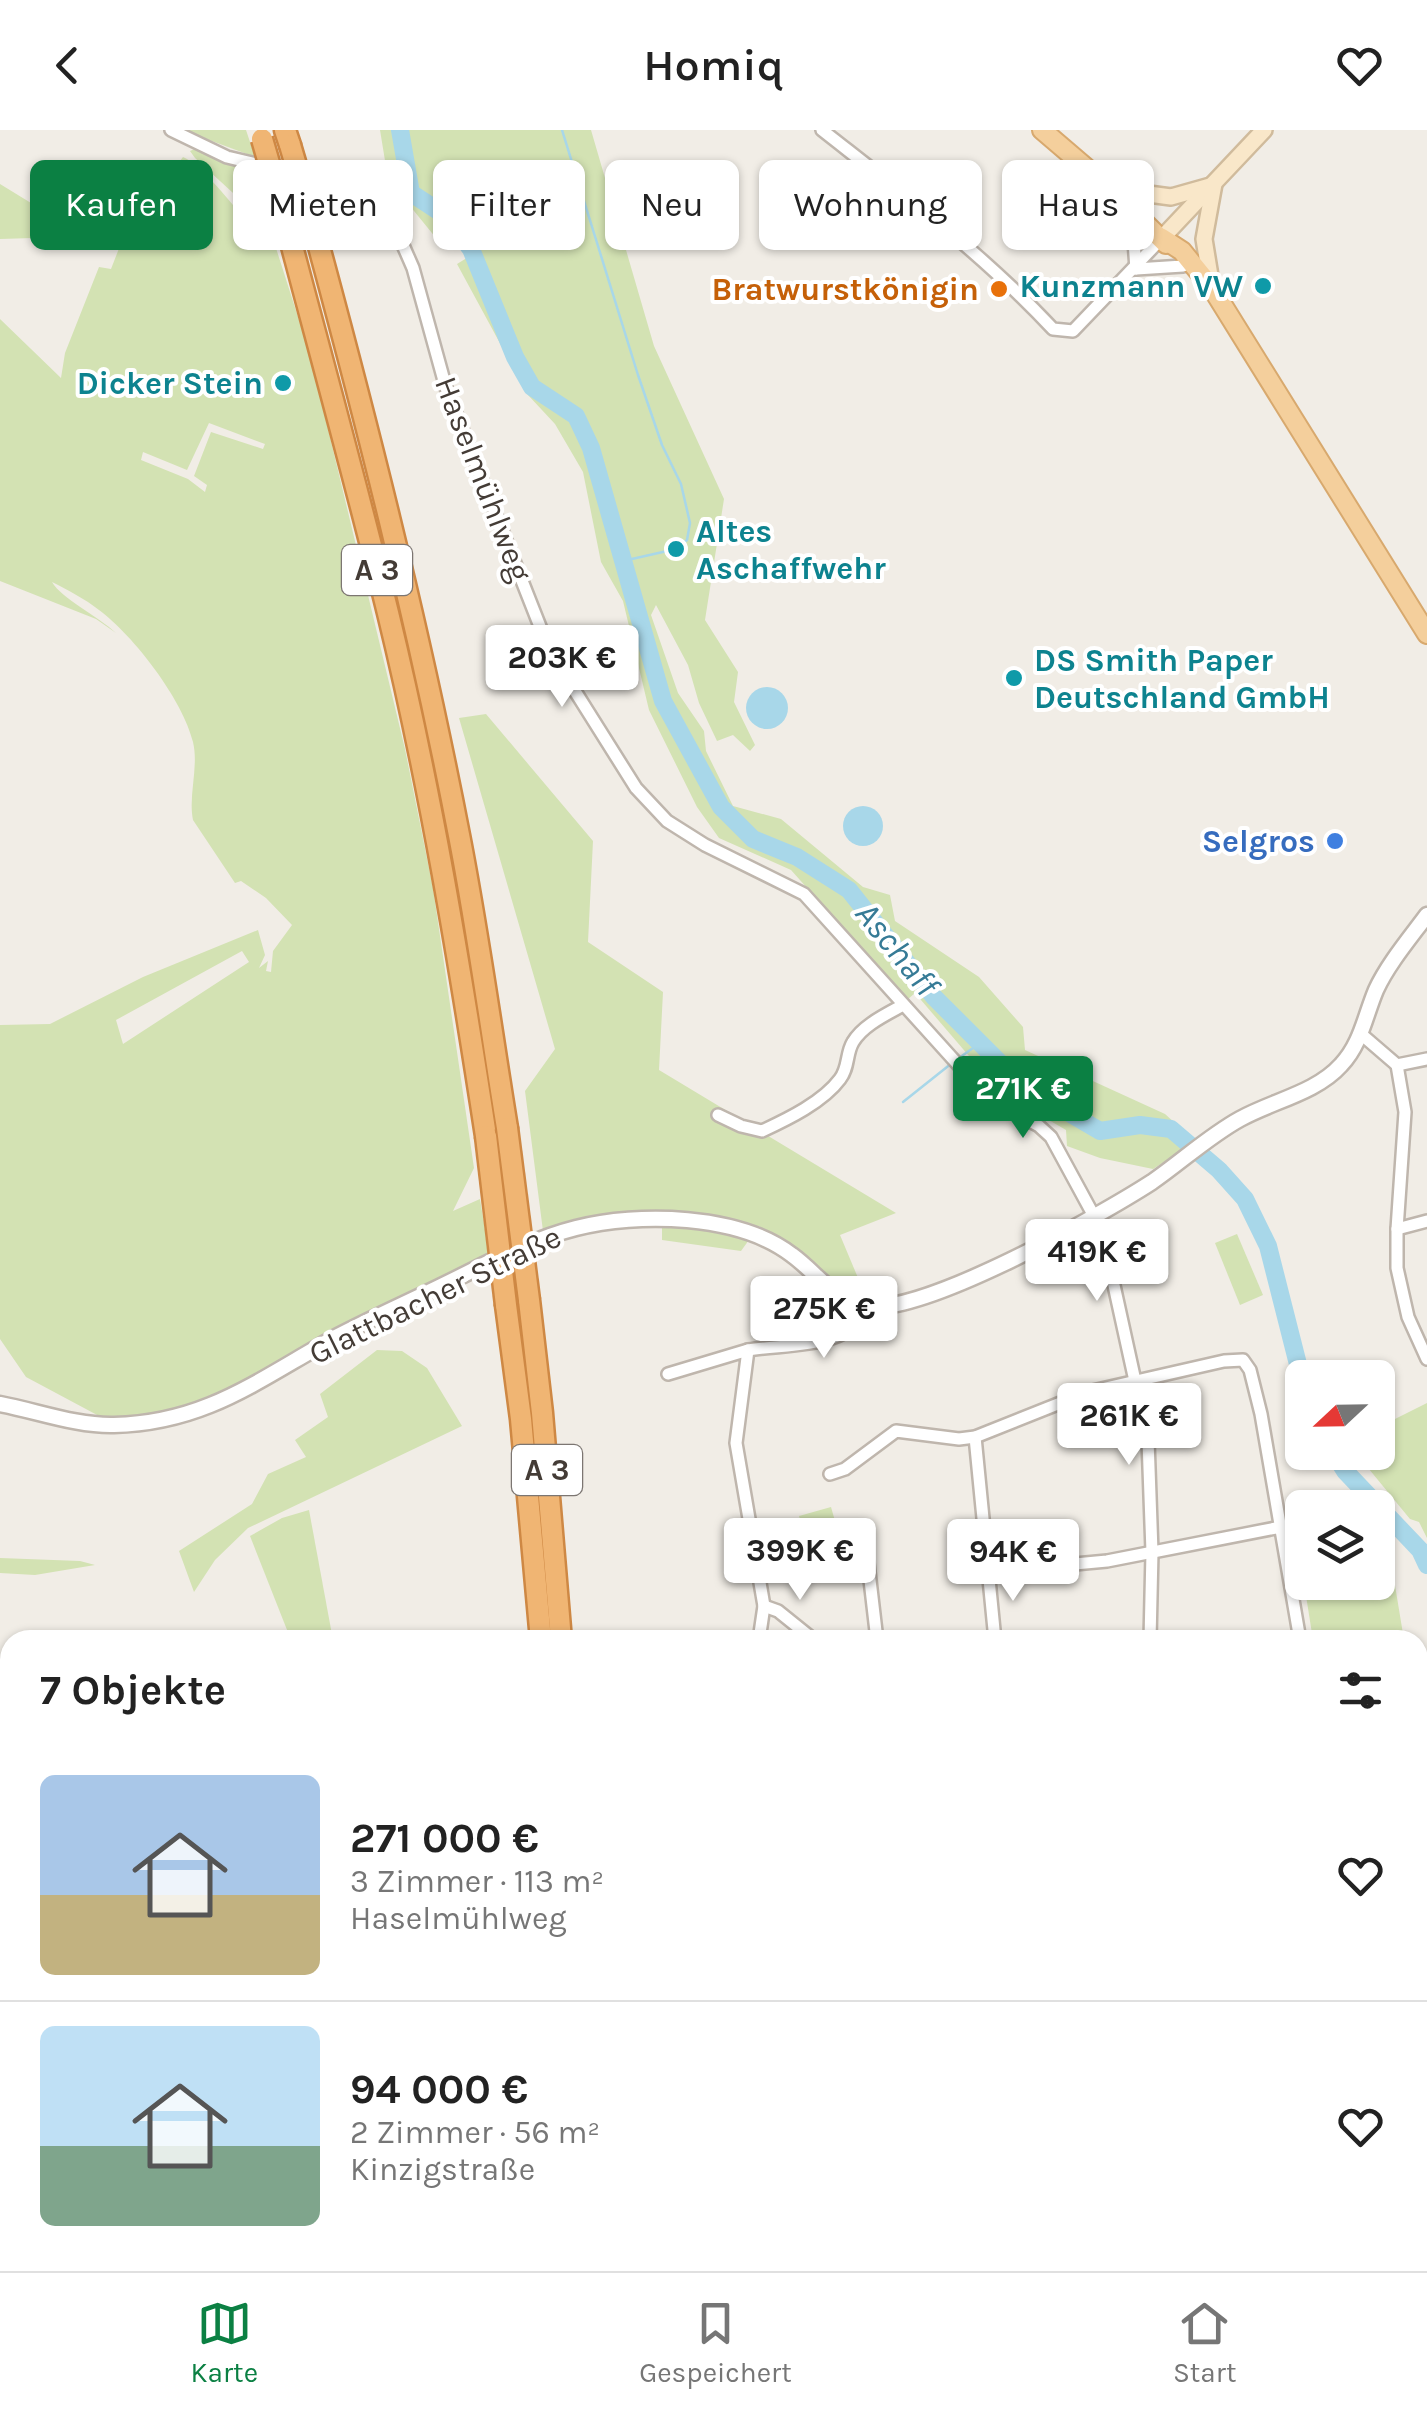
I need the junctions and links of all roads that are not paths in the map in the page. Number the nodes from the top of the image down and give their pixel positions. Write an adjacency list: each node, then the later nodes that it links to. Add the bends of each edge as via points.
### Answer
1 (171, 130): 19 (street, Haselmühlweg, via 227,157 339,184 379,209 413,268 446,388 540,629 636,788 692,837 804,894)
2 (822, 130): 14 (street, via 940,222 1053,329 1073,331)
3 (1042, 130): 7 (main road)
4 (1264, 130): 8 (main road)
5 (260, 134): 40 (highway, A 3, bridge, via 388,613 456,942 486,1136)
6 (288, 137): 41 (highway, A 3, bridge, via 362,402 460,838 529,1300)
7 (1077, 160)
8 (1214, 184): 9 (main road, via 1171,197); 11 (main road); 15 (main road, via 1204,238)
9 (1154, 195)
10 (1154, 230): 11 (main road)
11 (1162, 238): 13 (main road); 14 (street); 15 (main road)
12 (1134, 250): 14 (street)
13 (1183, 266): 14 (street); 16 (main road)
14 (1136, 268)
15 (1212, 288): 16 (main road)
16 (1258, 364): 17 (main road)
17 (1427, 634)
18 (1427, 915): 20 (street, via 1377,988)
19 (903, 1005): 23 (street, via 852,1042 839,1081 800,1111 762,1131); 24 (street, Haselmühlweg, via 991,1099 1051,1136)
20 (1361, 1034): 22 (street); 24 (street, via 1341,1066 1320,1083 1236,1120)
21 (1427, 1059): 22 (street)
22 (1396, 1064): 26 (street, via 1405,1112)
23 (718, 1115)
24 (1095, 1218): 27 (street, via 935,1293); 31 (street, Haselmühlweg)
25 (1427, 1221): 26 (street)
26 (1397, 1229): 29 (street, via 1408,1317)
27 (870, 1307): 28 (street, via 862,1323 835,1337); 32 (street, Glattbacher Straße, via 838,1296 792,1254 737,1229 669,1219 600,1222 548,1236 483,1266 330,1340 242,1394 188,1415 110,1426)
28 (748, 1350): 30 (street); 39 (street, via 736,1457)
29 (1427, 1359)
30 (668, 1374)
31 (1136, 1379): 33 (street); 35 (street, via 1243,1360 1262,1414); 36 (street, Haselmühlweg, via 1148,1440)
32 (0, 1404)
33 (975, 1437): 34 (street, via 896,1431); 38 (street)
34 (830, 1474)
35 (1281, 1527): 36 (street); 47 (street)
36 (1152, 1552): 38 (street); 46 (street, Haselmühlweg)
37 (852, 1562): 44 (street, via 868,1563)
38 (989, 1572): 45 (street)
39 (764, 1606): 42 (street); 43 (street)
40 (540, 1630)
41 (560, 1630)
42 (760, 1630)
43 (802, 1630)
44 (876, 1630)
45 (994, 1630)
46 (1150, 1630)
47 (1298, 1630)

